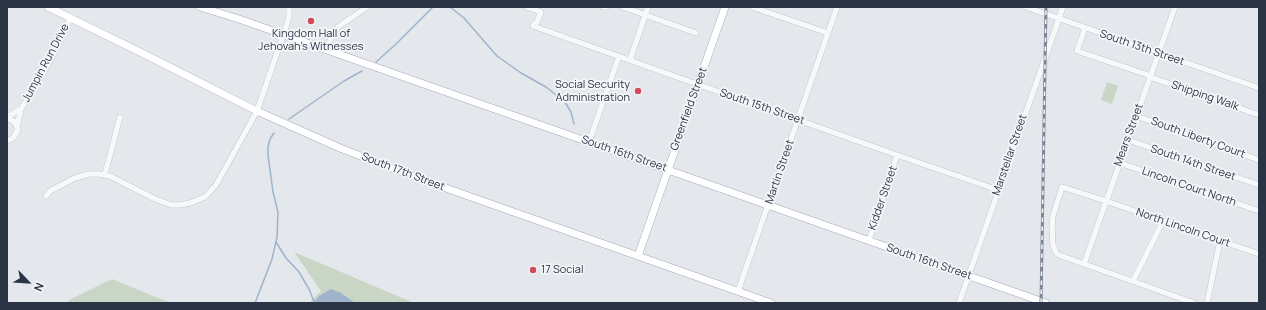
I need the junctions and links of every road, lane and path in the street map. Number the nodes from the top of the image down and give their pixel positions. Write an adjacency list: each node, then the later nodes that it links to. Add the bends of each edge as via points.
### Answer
1 (48, 7): 15 (main road, South 17th Street)
2 (200, 7): 20 (main road, South 16th Street)
3 (289, 7): 20 (street)
4 (367, 7): 21 (street, via 338,27)
5 (527, 7): 23 (street, South 15th Street, via 541,12 533,26)
6 (623, 7): 14 (street)
7 (648, 7): 14 (street)
8 (725, 7): 26 (main road, Greenfield Street)
9 (752, 7): 19 (street)
10 (837, 7): 19 (street, Martin Street)
11 (1026, 7): 16 (street, South 13th Street)
12 (1063, 7): 16 (street, Marstellar Street)
13 (1175, 7): 22 (street, Mears Street)
14 (646, 16): 18 (street); 24 (street)
15 (71, 17): 28 (street, Jumpin Run Drive, via 50,61); 29 (main road, South 17th Street)
16 (1059, 18): 17 (street, South 13th Street); 45 (street, Marstellar Street)
17 (1085, 28): 22 (street, South 13th Street); 25 (street, Shipping Walk, via 1077,51)
18 (696, 33)
19 (828, 33): 34 (street, Martin Street)
20 (283, 35): 21 (main road, South 16th Street); 29 (street)
21 (326, 50): 38 (main road, South 16th Street)
22 (1159, 54): 25 (street, Mears Street); 27 (street, South 13th Street)
23 (619, 56): 24 (street, South 15th Street); 38 (street)
24 (630, 60): 26 (street, South 15th Street)
25 (1150, 77): 30 (street, Shipping Walk); 32 (street, Mears Street)
26 (698, 85): 34 (street, South 15th Street); 42 (main road, Greenfield Street)
27 (1259, 88)
28 (21, 109): 33 (street, Jumpin Run Drive); 35 (street, Jumpin Run Drive)
29 (257, 111): 43 (street, via 216,185 198,201 171,205); 54 (main road, South 17th Street, via 402,172)
30 (1259, 115)
31 (120, 116): 43 (street)
32 (1136, 116): 36 (street, Mears Street); 40 (street, South Liberty Court)
33 (7, 118): 35 (street, Jumpin Run Drive, via 13,120)
34 (798, 119): 39 (street, South 15th Street); 48 (street, Martin Street)
35 (17, 126): 37 (street, Jumpin Run Drive, via 16,136)
36 (1128, 140): 41 (street, Mears Street); 44 (street, South 14th Street)
37 (7, 141)
38 (589, 142): 42 (main road, South 16th Street)
39 (897, 155): 45 (street, South 15th Street); 51 (street, Kidder Street)
40 (1259, 160)
41 (1120, 162): 47 (street, Mears Street); 49 (street, Lincoln Court North)
42 (668, 170): 48 (main road, South 16th Street); 54 (main road, Greenfield Street)
43 (105, 174): 46 (street, via 89,174 75,178 50,191)
44 (1259, 185)
45 (998, 190): 56 (street, Marstellar Street)
46 (46, 196)
47 (1106, 201): 50 (street, North Lincoln Court); 55 (street, Mears Street); 55 (street, North Lincoln Court, via 1065,187 1062,187 1059,194 1051,236 1054,250 1059,255)
48 (768, 205): 51 (main road, South 16th Street); 58 (street, Martin Street)
49 (1259, 211)
50 (1163, 220): 52 (street, North Lincoln Court); 57 (street)
51 (868, 240): 56 (main road, South 16th Street)
52 (1220, 240): 53 (street, North Lincoln Court); 64 (street)
53 (1259, 254)
54 (638, 256): 58 (main road, South 17th Street)
55 (1084, 264): 57 (street)
56 (968, 276): 61 (street, Marstellar Street); 62 (main road, South 16th Street)
57 (1133, 281): 59 (street)
58 (738, 291): 60 (main road, South 17th Street)
59 (1184, 301): 63 (street)
60 (772, 303)
61 (959, 303)
62 (1046, 303)
63 (1194, 303)
64 (1207, 303)

